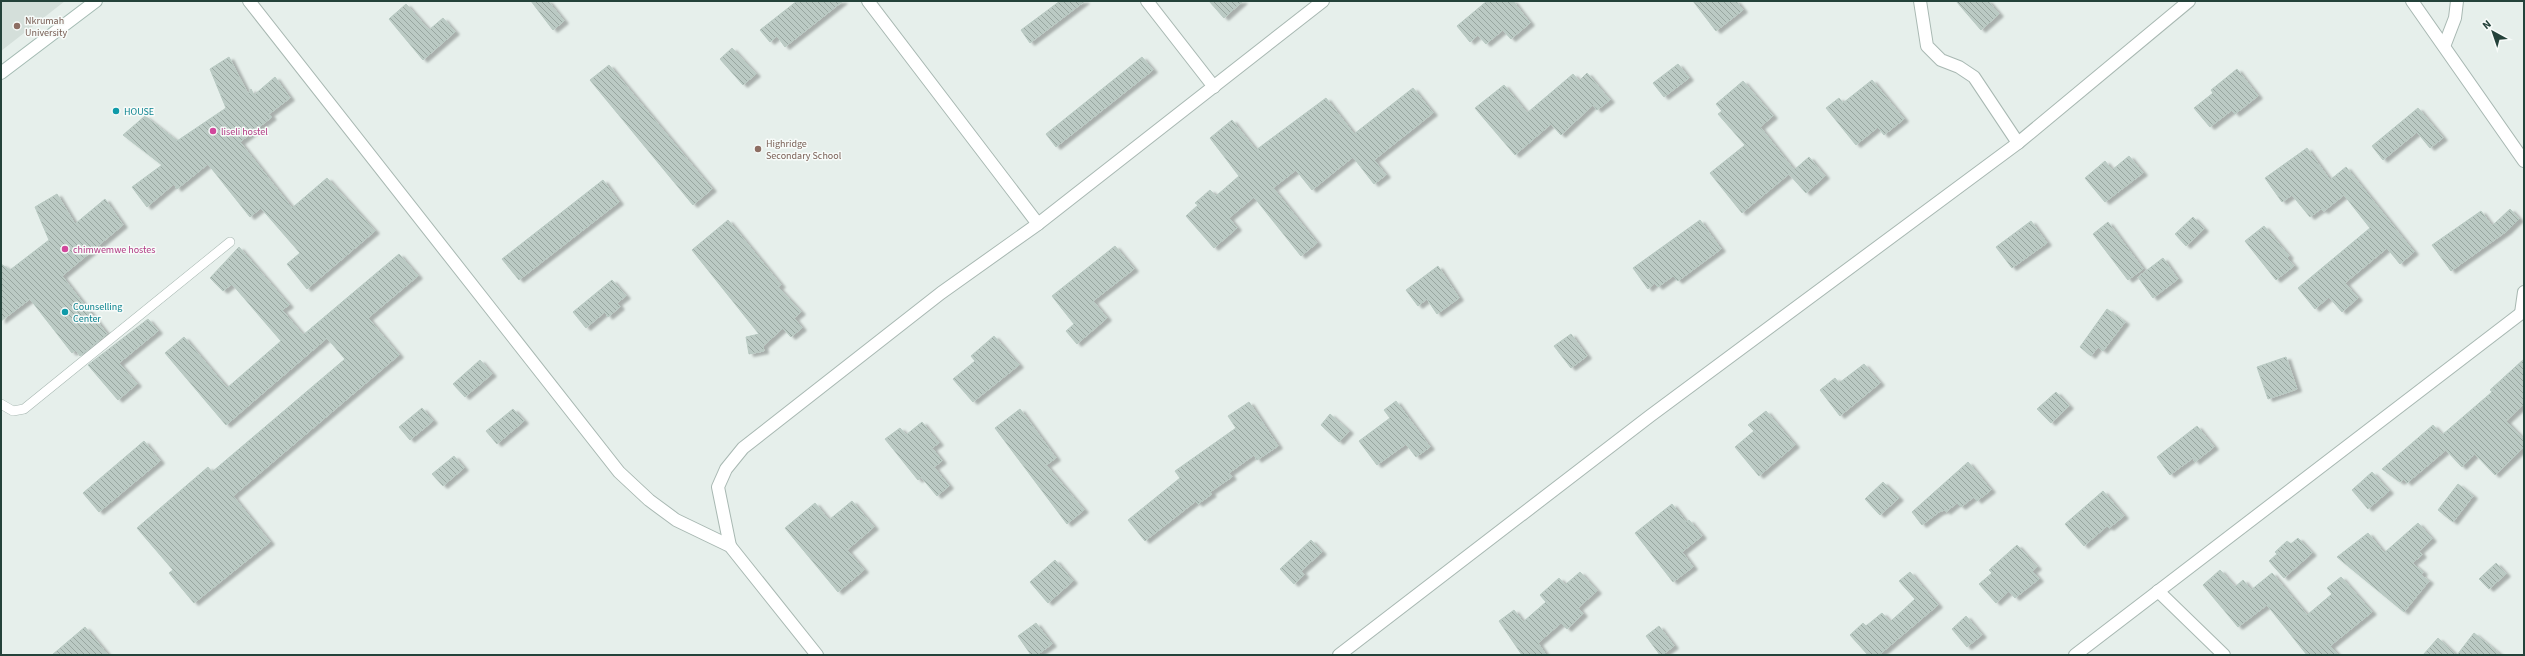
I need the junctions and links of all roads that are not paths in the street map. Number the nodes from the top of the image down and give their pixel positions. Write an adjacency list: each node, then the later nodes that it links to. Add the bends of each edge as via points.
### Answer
1 (96, 1): 11 (street)
2 (249, 1): 20 (street, via 619,472 649,500 676,520)
3 (868, 1): 15 (street)
4 (1147, 1): 12 (street)
5 (1323, 1): 12 (street)
6 (1920, 1): 13 (street, via 1927,46 1941,60 1959,67 1974,77)
7 (2189, 1): 13 (street)
8 (2412, 1): 10 (street)
9 (2457, 1): 10 (street, via 2455,18)
10 (2445, 44): 14 (street)
11 (1, 73)
12 (1214, 87): 15 (street)
13 (2018, 143): 23 (street, via 1650,416)
14 (2524, 161)
15 (1038, 224): 20 (street, via 940,293 743,448 726,469 718,487)
16 (230, 242): 19 (lane, via 24,409 13,411)
17 (2524, 292): 18 (street)
18 (2522, 312): 21 (street)
19 (1, 404)
20 (730, 546): 22 (street)
21 (2158, 591): 24 (street); 25 (street)
22 (817, 655)
23 (1339, 655)
24 (2075, 655)
25 (2224, 655)

